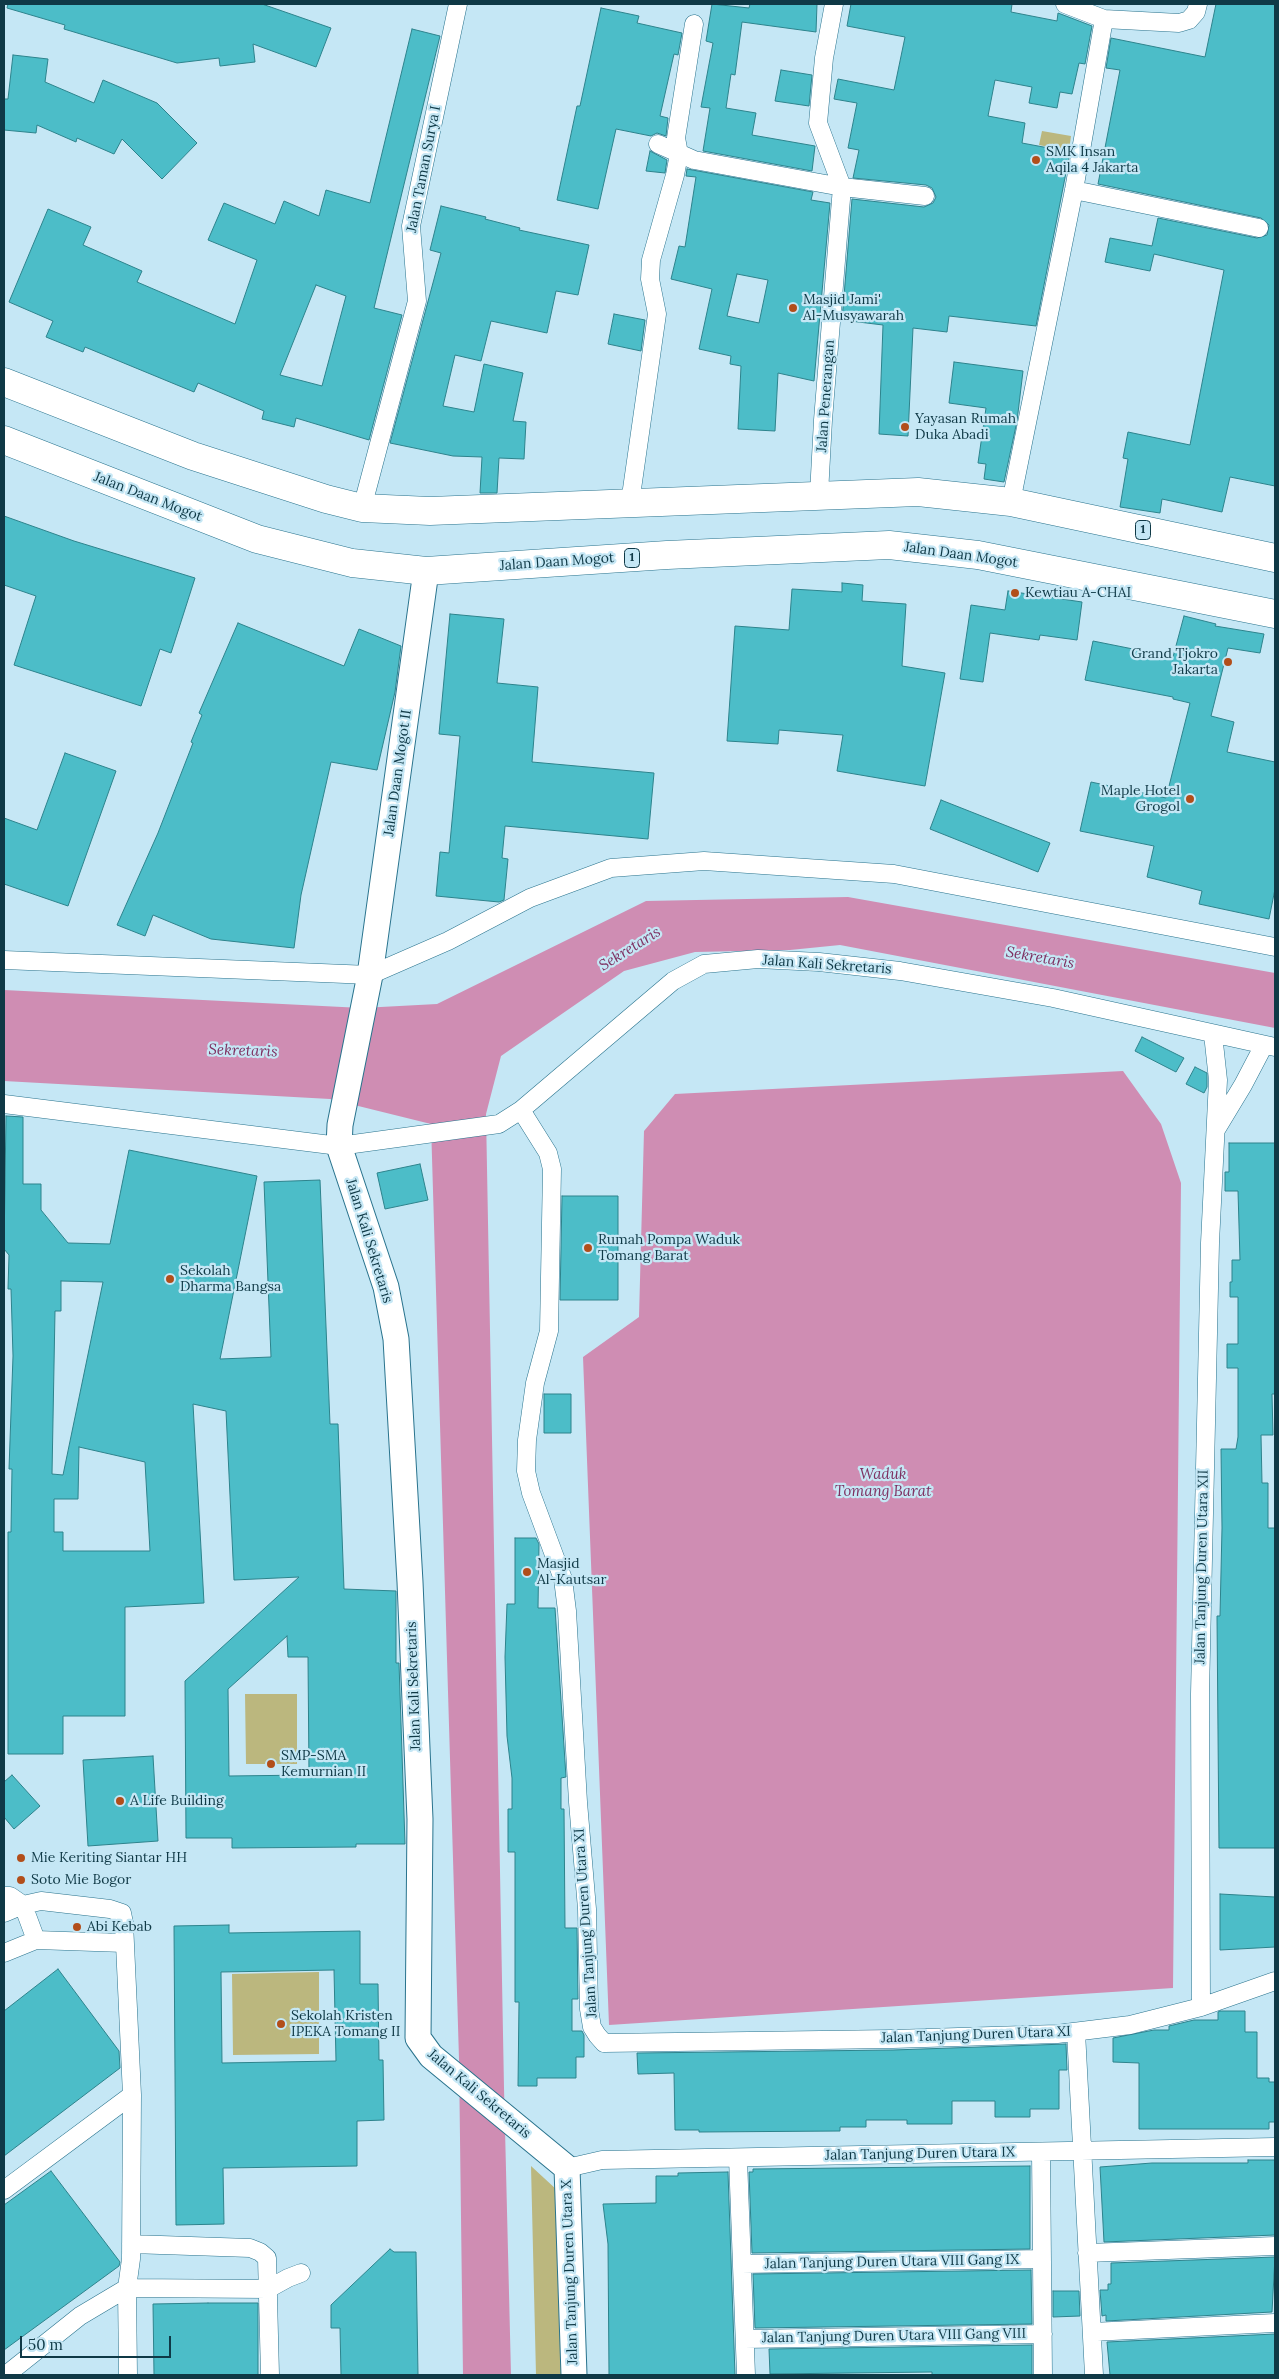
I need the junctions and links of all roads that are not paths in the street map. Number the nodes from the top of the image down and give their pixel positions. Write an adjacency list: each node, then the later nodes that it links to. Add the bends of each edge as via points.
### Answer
1 (458, 4): 18 (street, Jalan Taman Surya I, via 411,226 417,301)
2 (834, 4): 9 (street, Jalan Penerangan, via 824,58 818,123)
3 (1065, 4): 5 (street)
4 (1198, 4): 5 (street, via 1189,20 1179,23)
5 (1104, 19): 10 (street)
6 (694, 24): 8 (street, via 676,138)
7 (658, 144): 8 (street)
8 (679, 154): 9 (street, via 694,160); 17 (street, via 652,260 650,280 657,314)
9 (842, 187): 11 (street); 15 (street, Jalan Penerangan)
10 (1074, 190): 12 (street); 16 (street)
11 (926, 196)
12 (1259, 228)
13 (4, 382): 18 (highway, 1, via 193,456)
14 (4, 440): 20 (highway, Jalan Daan Mogot / 1, via 257,539 352,563)
15 (820, 494): 16 (highway, 1, via 918,492); 17 (highway, 1)
16 (1011, 502): 19 (highway, 1)
17 (630, 503): 18 (highway, 1, via 430,511)
18 (362, 508)
19 (1275, 558)
20 (426, 571): 21 (highway, Jalan Daan Mogot / 1, via 889,545 978,555); 24 (street, Jalan Daan Mogot II)
21 (1275, 614)
22 (1275, 947): 24 (street, via 894,874 704,861 611,868 530,898)
23 (4, 960): 24 (street)
24 (368, 984): 30 (street, Jalan Daan Mogot II)
25 (1213, 1034): 26 (street, Jalan Kali Sekretaris); 28 (street, Jalan Kali Sekretaris, via 1053,998 900,971 819,962 704,964 673,981); 29 (street, Jalan Tanjung Duren Utara XII, via 1218,1080)
26 (1270, 1046): 29 (street, Jalan Tanjung Duren Utara XII)
27 (4, 1104): 30 (street, Jalan Kali Sekretaris)
28 (521, 1110): 30 (street, Jalan Kali Sekretaris, via 498,1124 404,1137); 39 (street, Jalan Tanjung Duren Utara XI, via 548,1153 552,1169 549,1331 535,1383 526,1470 531,1493 563,1579 587,1909 589,2009 597,2035 604,2043 893,2039)
29 (1217, 1128): 38 (street, Jalan Tanjung Duren Utara XII, via 1210,1243 1200,1694)
30 (339, 1135): 45 (street, Jalan Kali Sekretaris, via 386,1286 396,1339 420,1819 418,2038 431,2056)
31 (4, 1896): 32 (street)
32 (23, 1904): 33 (street); 34 (street); 35 (street, via 41,1901 110,1908 122,1913)
33 (4, 1913)
34 (36, 1940): 35 (street); 36 (street)
35 (124, 1943): 40 (street)
36 (4, 1953)
37 (1275, 1981): 38 (street, Jalan Tanjung Duren Utara XI)
38 (1200, 2007): 39 (street, Jalan Tanjung Duren Utara XI, via 1130,2025)
39 (1076, 2032): 42 (street)
40 (132, 2095): 46 (street); 47 (street)
41 (1275, 2148): 42 (street, Jalan Tanjung Duren Utara IX)
42 (1082, 2151): 43 (street, Jalan Tanjung Duren Utara IX); 49 (street)
43 (1041, 2152): 44 (street, Jalan Tanjung Duren Utara IX); 50 (street)
44 (738, 2158): 45 (street, Jalan Tanjung Duren Utara IX, via 602,2160); 51 (street)
45 (564, 2166): 62 (street, Jalan Tanjung Duren Utara X)
46 (4, 2190)
47 (131, 2244): 53 (street); 54 (street, via 250,2248 267,2258)
48 (1275, 2246): 49 (street)
49 (1088, 2253): 56 (street)
50 (1042, 2259): 51 (street, Jalan Tanjung Duren Utara VIII Gang IX); 57 (street)
51 (742, 2264): 58 (street)
52 (301, 2274): 54 (street)
53 (127, 2288): 54 (street); 59 (street, via 80,2316); 60 (street)
54 (268, 2289): 61 (street)
55 (1275, 2323): 56 (street)
56 (1092, 2332): 65 (street)
57 (1043, 2334): 58 (street, Jalan Tanjung Duren Utara VIII Gang VIII); 64 (street)
58 (745, 2338): 63 (street)
59 (6, 2375)
60 (128, 2375)
61 (270, 2375)
62 (574, 2375)
63 (746, 2375)
64 (1043, 2375)
65 (1094, 2375)

